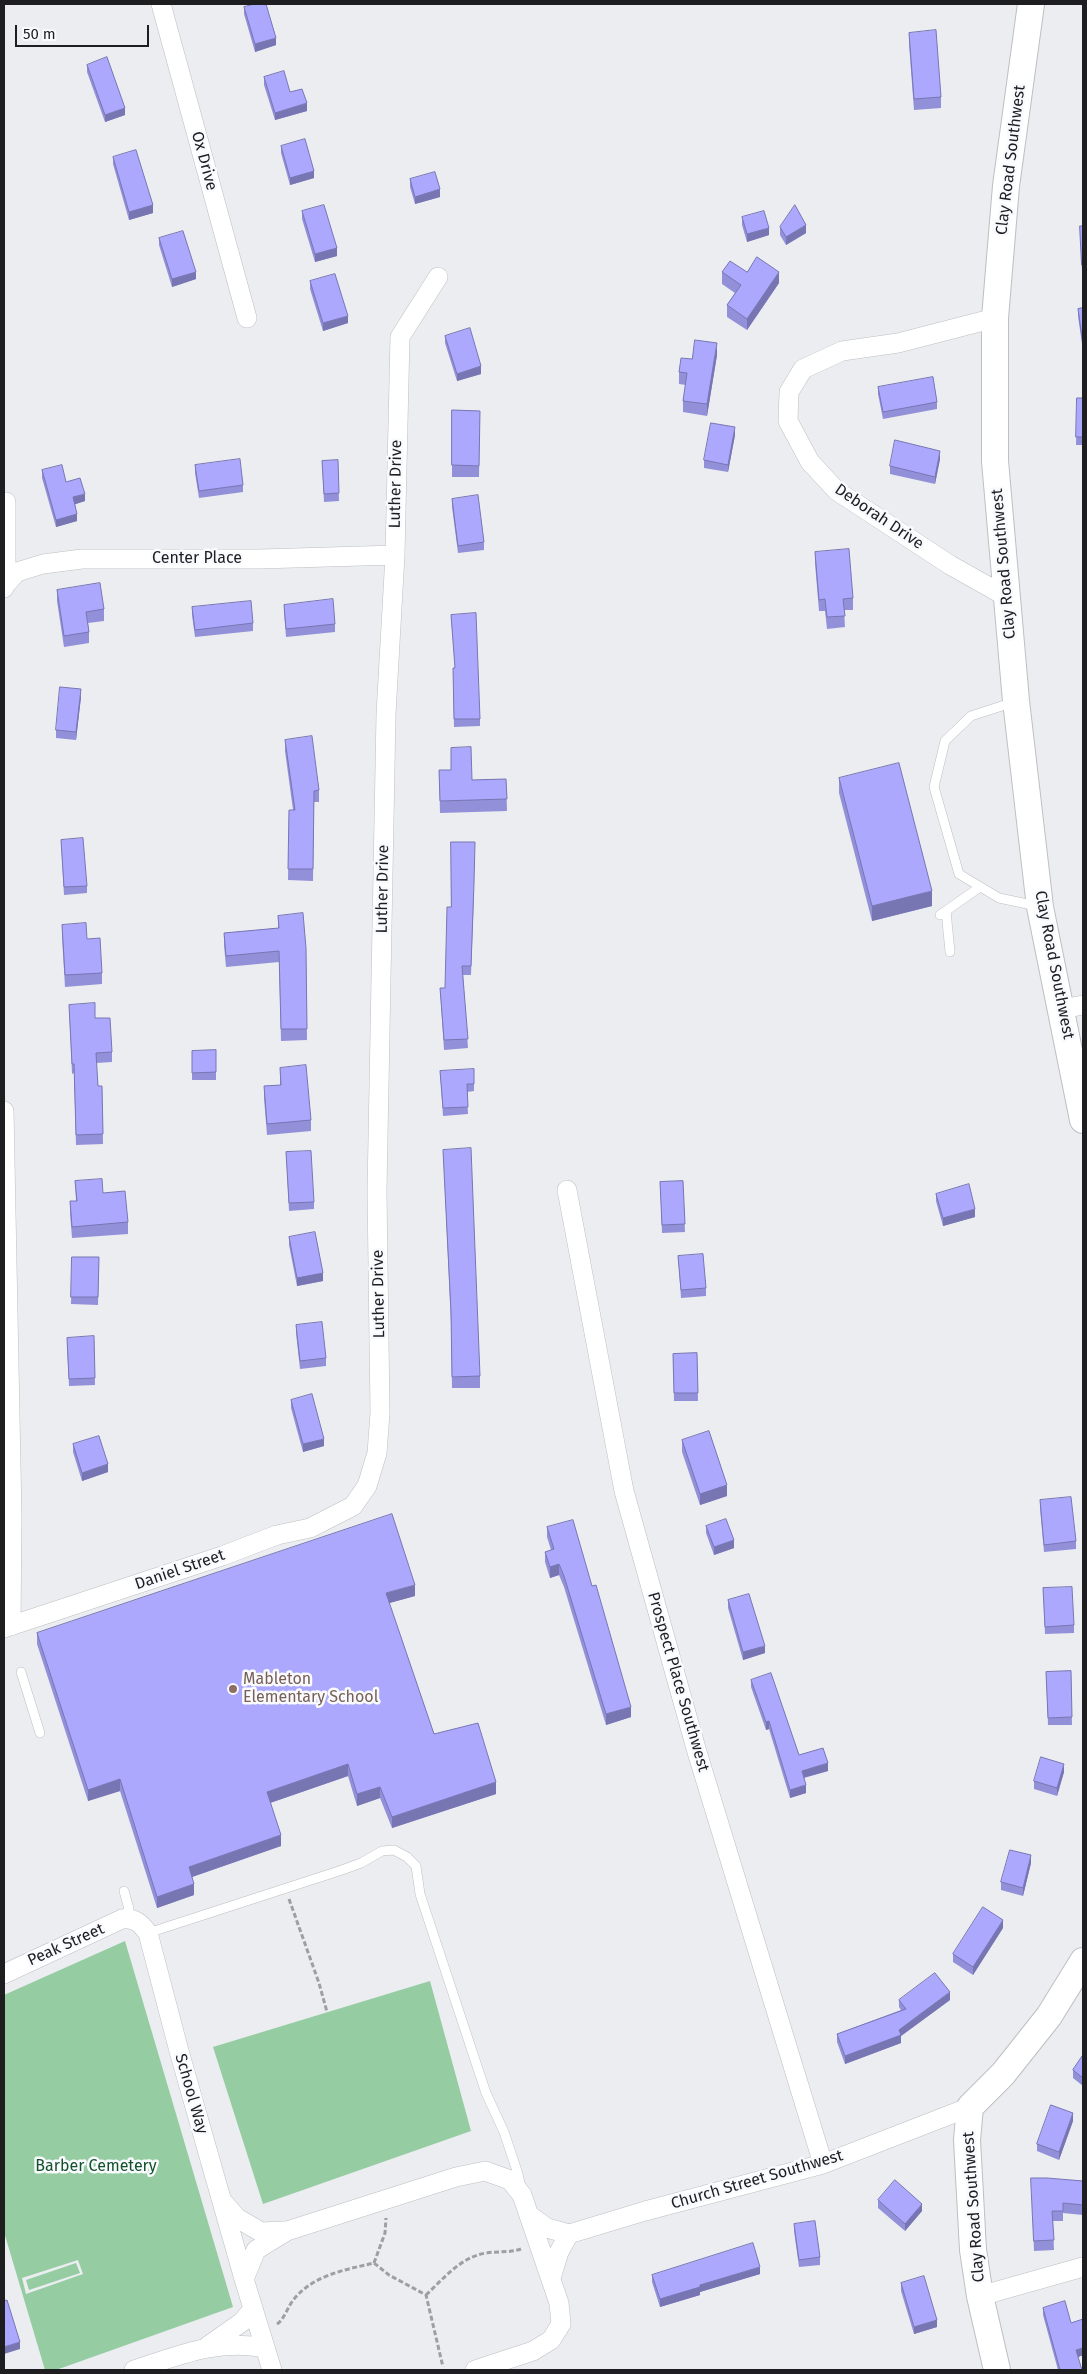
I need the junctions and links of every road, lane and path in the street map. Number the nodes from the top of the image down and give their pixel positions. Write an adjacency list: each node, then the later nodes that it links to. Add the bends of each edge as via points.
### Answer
1 (161, 4): 4 (street, Ox Drive)
2 (1031, 4): 5 (street, Clay Road Southwest, via 1006,186)
3 (438, 277): 7 (street, Luther Drive, via 400,337)
4 (247, 318)
5 (995, 318): 9 (street, Clay Road Southwest, via 995,461); 9 (street, Deborah Drive, via 898,343 842,351 803,369 789,392 788,421 810,462 837,491 950,565)
6 (6, 502): 8 (street)
7 (395, 555): 8 (street, Center Place, via 82,559 43,564 17,572); 18 (street, Luther Drive, via 386,714 377,1181 380,1413 377,1453 367,1486)
8 (5, 586)
9 (1007, 597): 10 (street, Clay Road Southwest)
10 (1016, 701): 11 (lane, via 971,716 945,741 934,788 959,874); 12 (street, Clay Road Southwest)
11 (980, 887): 12 (lane, via 998,898); 13 (lane, via 943,913)
12 (1040, 907): 14 (street, Clay Road Southwest)
13 (950, 952)
14 (1073, 1007): 16 (street, Clay Road Southwest)
15 (4, 1111): 19 (street, via 12,1516)
16 (1083, 1120)
17 (567, 1190): 30 (street, Prospect Place Southwest, via 624,1491 697,1752)
18 (353, 1506): 19 (street, Daniel Street, via 310,1528 277,1535)
19 (8, 1627)
20 (21, 1672): 21 (lane)
21 (40, 1734)
22 (286, 1889): 25 (lane); 28 (path); 31 (lane, via 361,1863 382,1851 394,1850 416,1866 420,1894 486,2094 504,2132)
23 (124, 1891): 24 (lane, via 129,1909)
24 (126, 1918): 25 (street, via 139,1922); 27 (street, Peak Street)
25 (148, 1933): 32 (street, School Way)
26 (1083, 1961): 29 (street, Clay Road Southwest, via 1049,2016 1003,2074)
27 (4, 1974)
28 (327, 2012)
29 (970, 2108): 30 (street, Church Street Southwest); 43 (street, Clay Road Southwest, via 967,2140 973,2250)
30 (823, 2164): 36 (street, Church Street Southwest)
31 (522, 2195): 34 (street); 35 (street, via 510,2180 485,2171 456,2177)
32 (221, 2198): 35 (street, via 237,2218 261,2232); 41 (street, School Way)
33 (386, 2215): 38 (path, via 386,2233)
34 (529, 2215): 36 (street, via 547,2228); 40 (street)
35 (287, 2231): 41 (street, via 256,2250)
36 (569, 2234): 40 (street, via 558,2252)
37 (527, 2247): 42 (path, via 504,2253 489,2252 462,2262)
38 (374, 2263): 42 (path, via 389,2276); 45 (path, via 321,2277 295,2298 280,2322)
39 (1083, 2267): 43 (street)
40 (551, 2278): 51 (street, via 562,2324 551,2340 533,2351)
41 (244, 2279): 44 (street)
42 (426, 2295): 48 (path)
43 (980, 2296): 52 (street, Clay Road Southwest)
44 (253, 2309): 46 (street, via 242,2322); 47 (street)
45 (272, 2327)
46 (208, 2346): 47 (street, via 249,2344); 49 (street)
47 (265, 2348): 50 (street)
48 (443, 2367)
49 (134, 2370)
50 (272, 2370)
51 (476, 2370)
52 (997, 2370)

